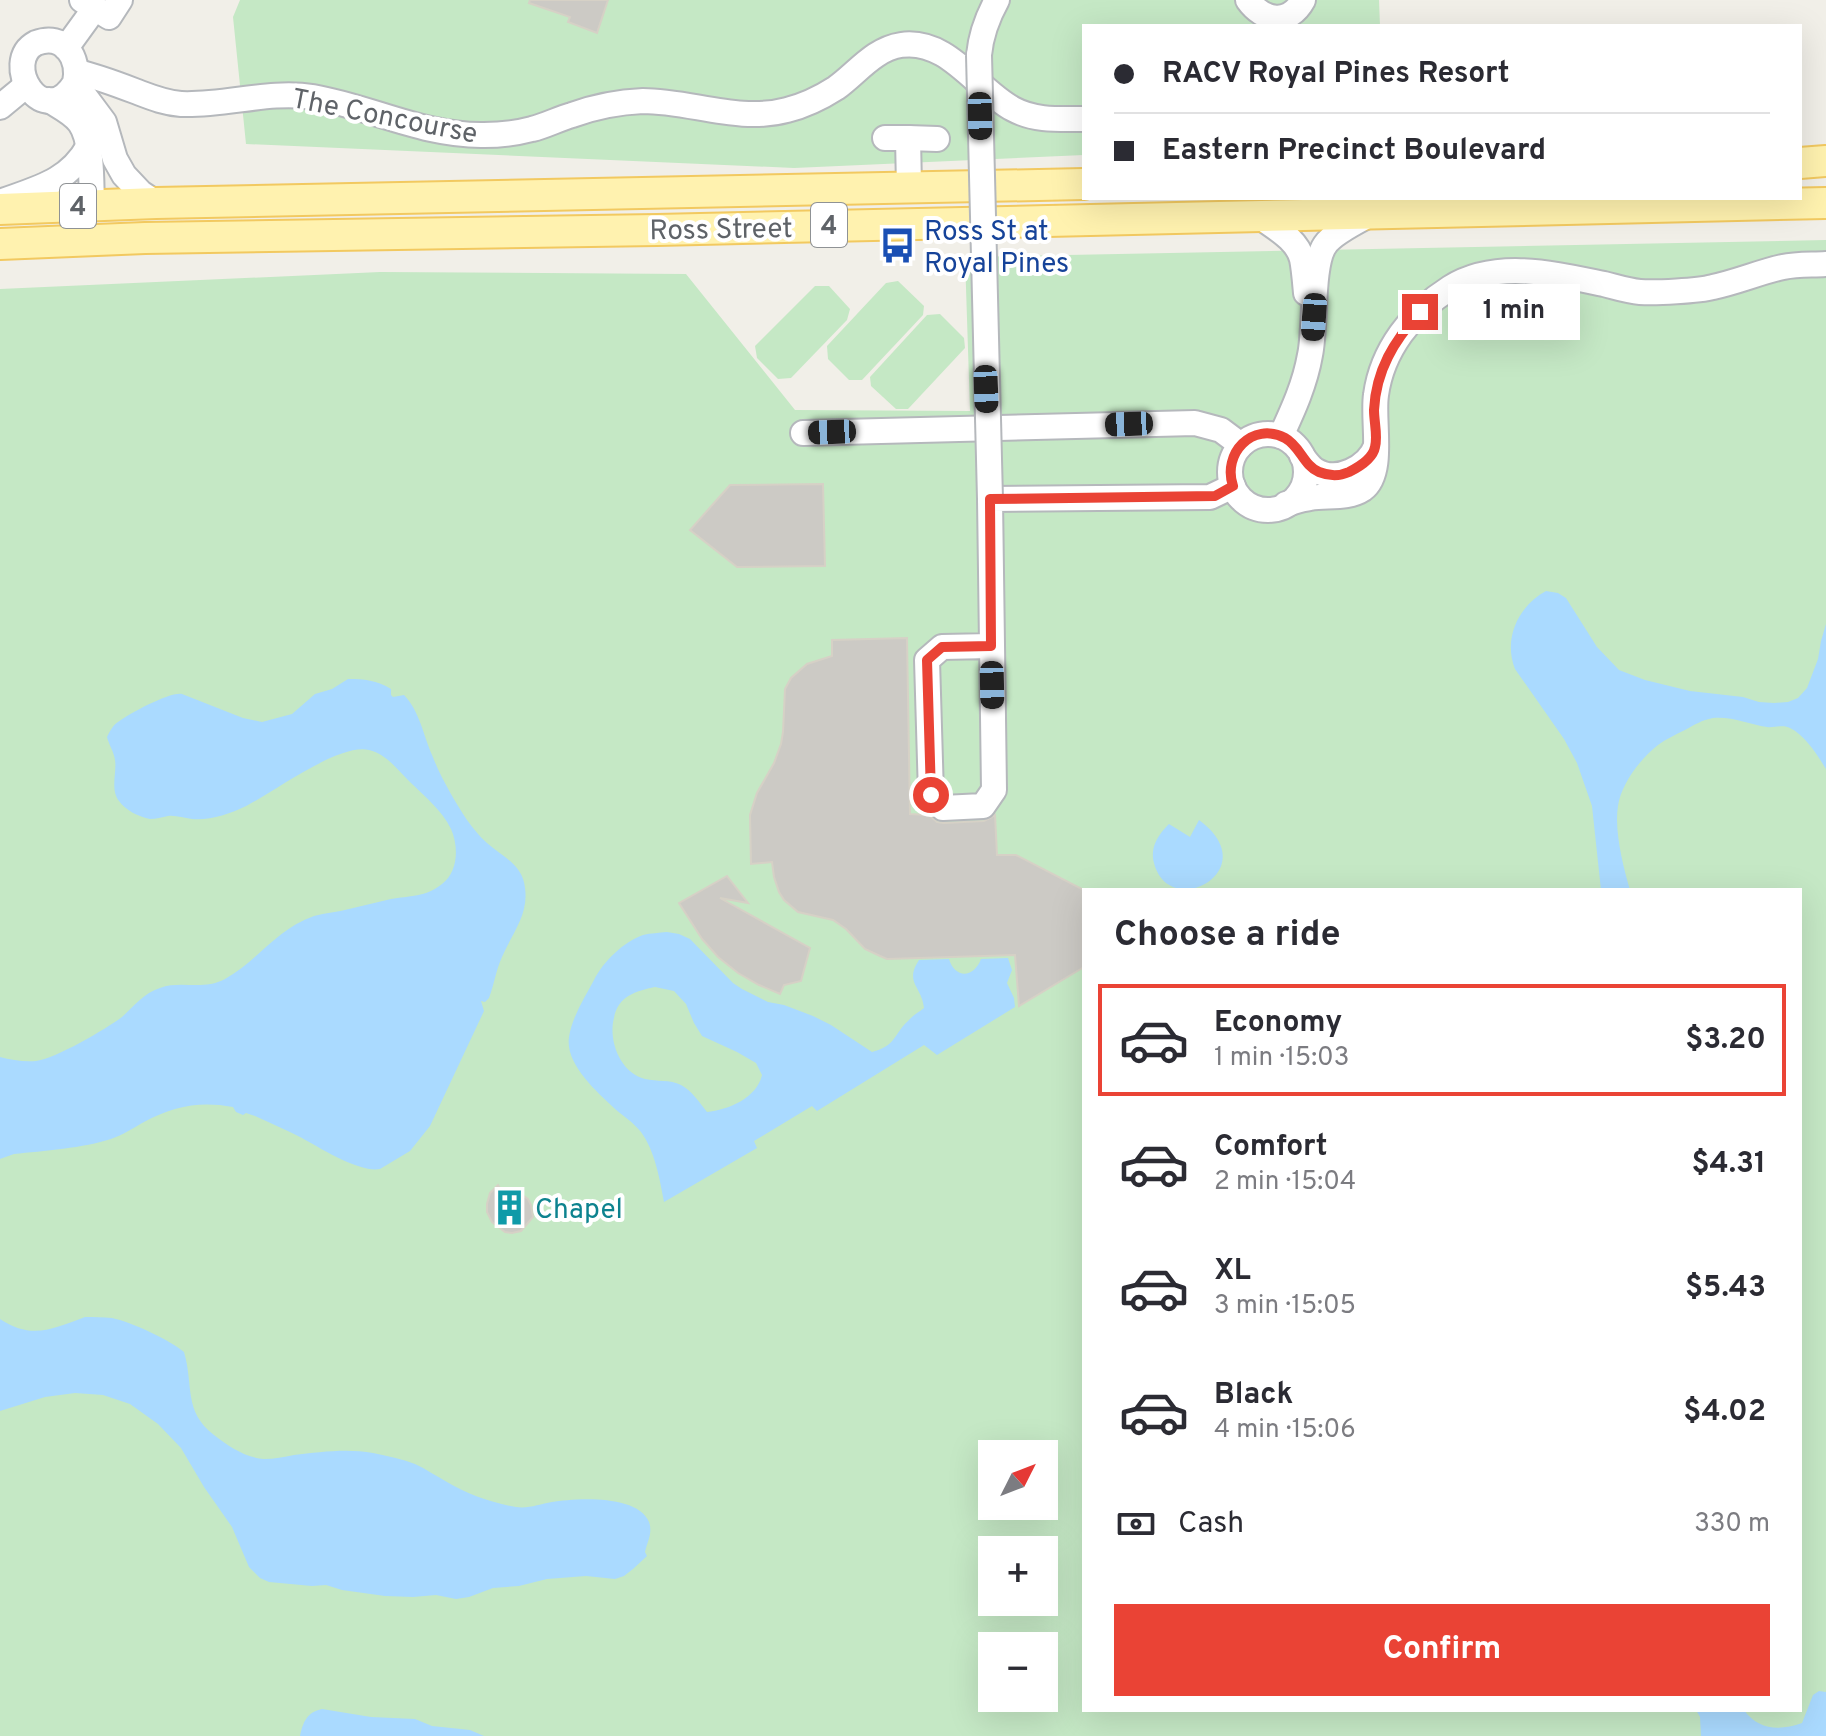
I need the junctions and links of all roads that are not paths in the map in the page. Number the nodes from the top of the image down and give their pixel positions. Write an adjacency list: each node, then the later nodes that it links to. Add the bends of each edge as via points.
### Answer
1 (120, 0): 5 (street, via 109,17)
2 (981, 0): 9 (street, via 976,13)
3 (997, 0): 9 (street, via 980,38)
4 (1304, 0): 6 (street, via 1281,18); 7 (street)
5 (89, 4): 8 (street)
6 (1258, 16)
7 (1306, 24)
8 (66, 48): 10 (street, via 75,61); 11 (street, via 46,41 27,49 18,68)
9 (979, 55): 36 (street, bridge)
10 (76, 78): 12 (street, via 64,95); 14 (street, The Concourse, via 96,76 168,103 310,97 434,130 499,135 644,101 721,112 786,111 836,88 882,52 920,45 945,55 1012,109 1042,119); 20 (street, via 104,122 124,175)
11 (23, 88): 12 (street, via 35,98); 13 (street)
12 (49, 100): 16 (street, via 81,125)
13 (0, 107)
14 (1082, 119)
15 (937, 139): 18 (street, via 897,138)
16 (88, 147): 19 (street, via 65,175); 22 (street)
17 (1082, 184): 18 (main road, Ross Street / 4)
18 (909, 187): 20 (main road, Ross Street / 4)
19 (0, 202)
20 (156, 203): 22 (main road, Ross Street / 4)
21 (1826, 203): 24 (main road, Ross Street / 4)
22 (92, 206): 23 (main road, Ross Street / 4); 26 (main road, via 109,222)
23 (0, 209)
24 (1371, 214): 25 (main road, Ross Street / 4); 29 (street, via 1330,239 1321,252)
25 (1259, 216): 26 (main road, Ross Street / 4); 29 (street, via 1286,235 1302,257)
26 (145, 238): 27 (main road, Ross Street / 4)
27 (0, 244)
28 (1826, 264): 33 (street, via 1784,267 1710,288 1641,292 1538,272 1470,278 1430,303 1395,342 1376,394)
29 (1312, 343): 31 (street, via 1303,386)
30 (803, 433): 32 (street, via 1195,423 1221,430)
31 (1281, 436): 32 (street, via 1255,436); 34 (street)
32 (1241, 445): 35 (street, via 1230,465)
33 (1376, 446): 34 (street, via 1367,460 1340,474 1316,471); 37 (street, via 1373,475 1362,489)
34 (1302, 456): 37 (street, via 1303,485)
35 (1233, 486): 36 (street, via 1201,497); 37 (street, via 1256,508)
36 (990, 499): 38 (street)
37 (1286, 504)
38 (991, 646): 38 (street, via 994,790 983,806 943,808 931,795 927,660 942,647)

